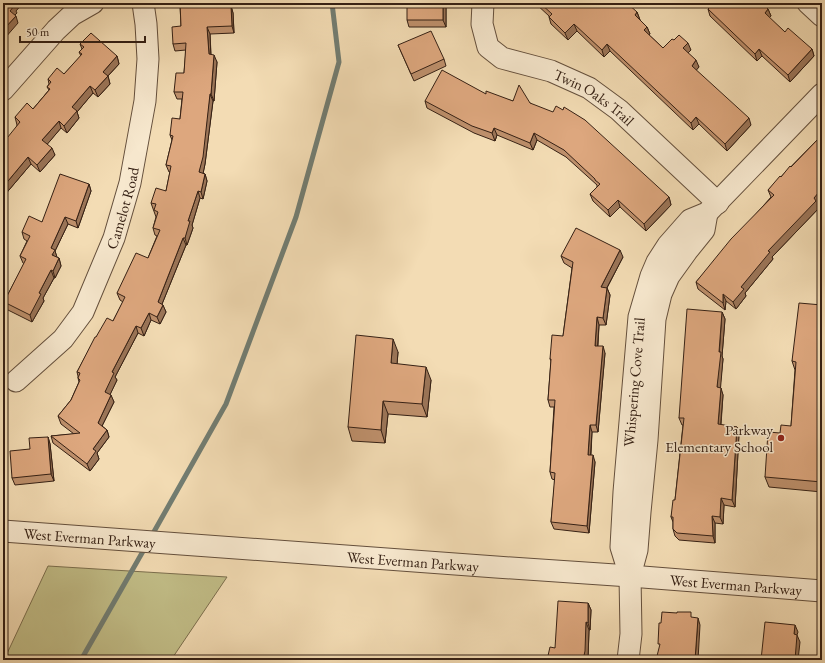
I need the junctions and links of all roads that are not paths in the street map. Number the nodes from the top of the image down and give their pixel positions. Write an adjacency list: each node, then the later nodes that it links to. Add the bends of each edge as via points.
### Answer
1 (93, 3): 6 (street, via 56,30)
2 (143, 3): 9 (street, Camelot Road, via 148,59 145,101 130,182 114,238 83,312 62,339)
3 (483, 3): 8 (street, Twin Oaks Trail, via 482,24 488,47 502,58 551,71 589,88 619,110)
4 (808, 3): 5 (street)
5 (822, 16)
6 (3, 90)
7 (822, 94): 8 (street, Whispering Cove Trail)
8 (713, 208): 11 (street, Whispering Cove Trail, via 704,230 669,276 645,347 647,440 633,493 638,550)
9 (16, 381)
10 (3, 531): 11 (street, West Everman Parkway)
11 (630, 576): 12 (street, West Everman Parkway); 13 (street, Whispering Cove Trail, via 631,634)
12 (822, 592)
13 (628, 660)

